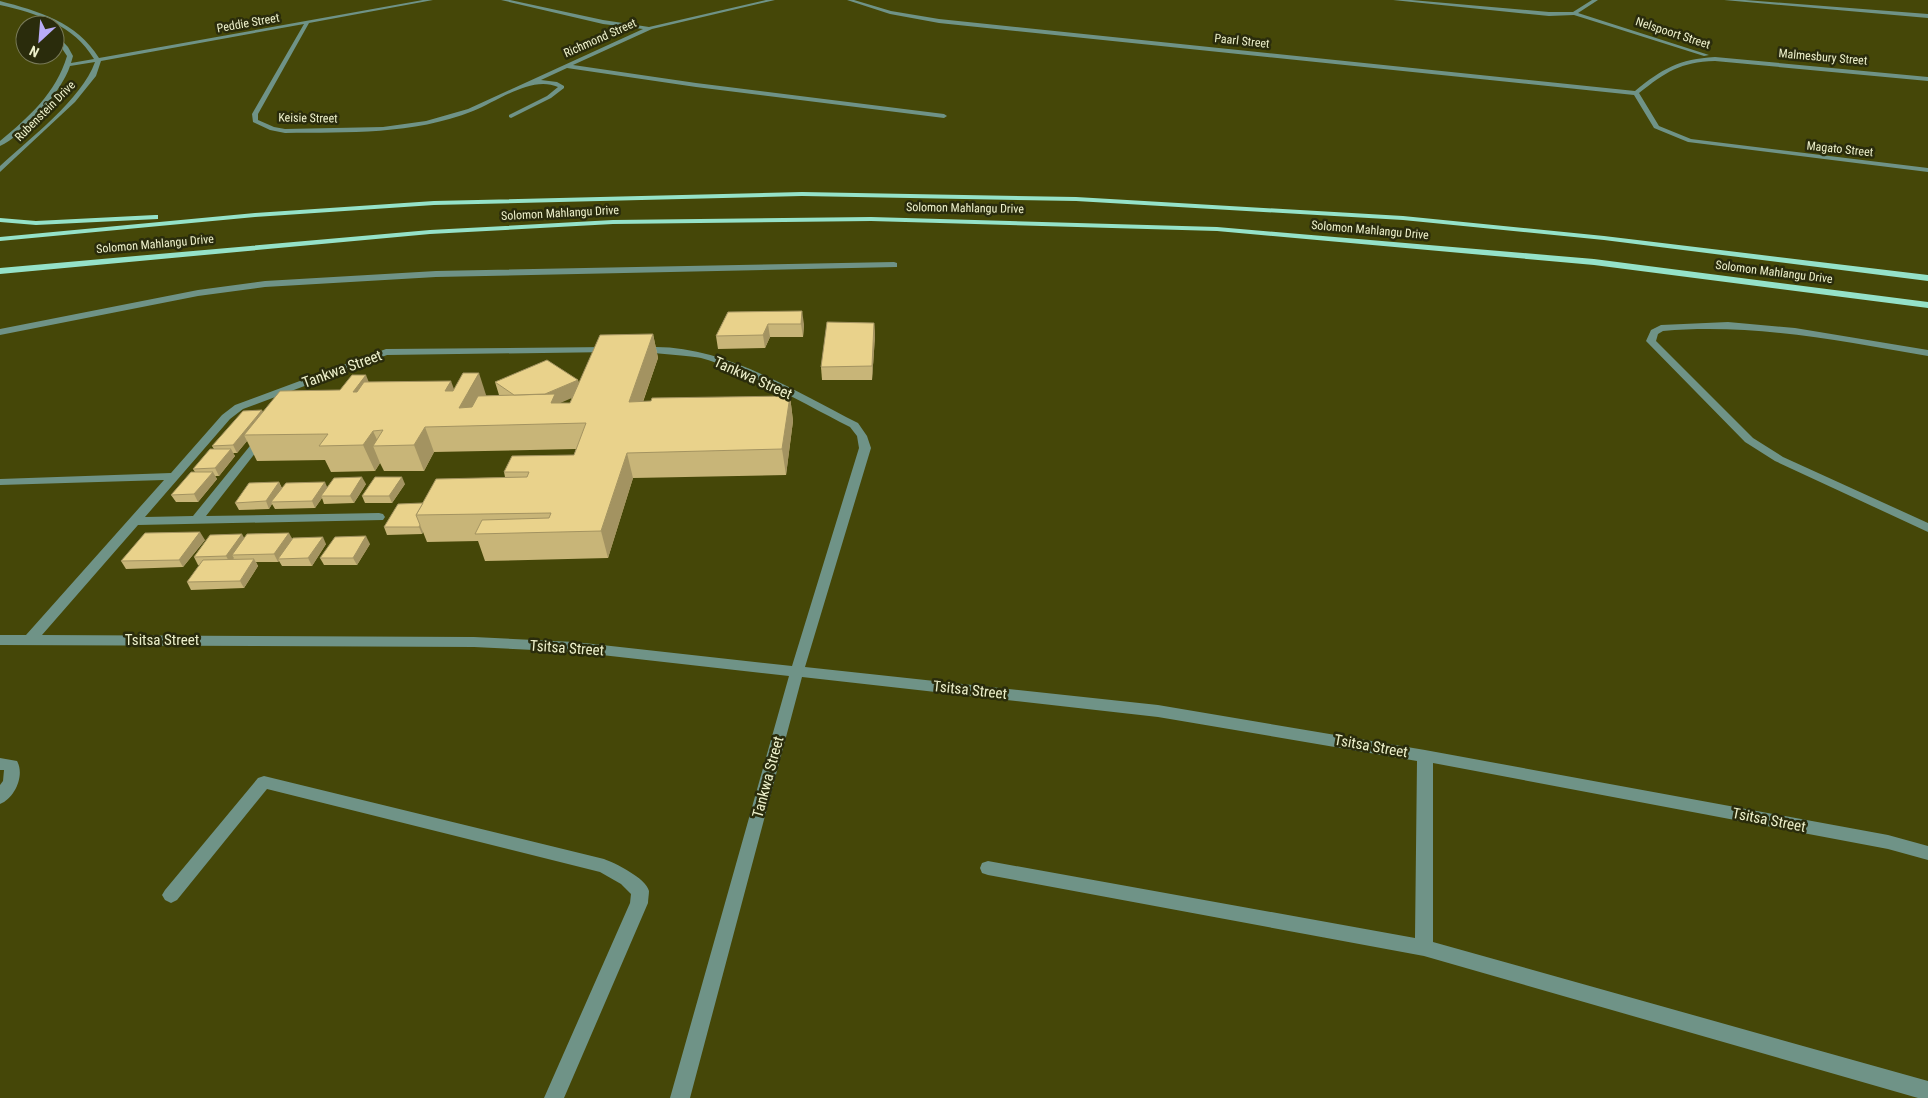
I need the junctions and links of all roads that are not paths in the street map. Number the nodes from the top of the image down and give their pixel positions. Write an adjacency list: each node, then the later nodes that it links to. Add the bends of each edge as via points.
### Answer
1 (431, 0): 14 (street, Peddie Street)
2 (502, 0): 15 (street, via 603,22)
3 (773, 0): 15 (street, Richmond Street)
4 (849, 0): 23 (street, Paarl Street, via 939,21)
5 (1395, 0): 11 (street, via 1549,14)
6 (1596, 0): 11 (street)
7 (1726, 0): 8 (street)
8 (1772, 2): 13 (street)
9 (0, 3): 18 (street, via 23,8 65,26 92,48)
10 (0, 9): 12 (street)
11 (1574, 13): 17 (street, Nelspoort Street)
12 (19, 14)
13 (1928, 16)
14 (307, 23): 18 (street, Peddie Street); 26 (street, Keisie Street, via 255,114 255,121 272,129 314,131 406,127)
15 (650, 28): 20 (street, Richmond Street)
16 (65, 47): 19 (street, Rubenstein Drive, via 70,56)
17 (1715, 59): 21 (street, Malmesbury Street); 23 (street, Nelspoort Street, via 1681,61)
18 (98, 61): 19 (street, Peddie Street); 28 (street, Rubenstein Drive, via 94,76 74,101)
19 (68, 65): 27 (street, Rubenstein Drive, via 56,90)
20 (567, 66): 22 (street, Richmond Street); 25 (street)
21 (1928, 79)
22 (533, 81): 24 (street, via 557,84 562,88); 26 (street, Richmond Street)
23 (1636, 93): 29 (street, Magato Street, via 1656,127 1690,141)
24 (511, 116)
25 (944, 116)
26 (444, 119)
27 (0, 144)
28 (0, 170)
29 (1928, 170)
30 (255, 215): 31 (main road, via 36,223); 32 (main road, Solomon Mahlangu Drive); 35 (main road, Solomon Mahlangu Drive, via 434,203 669,196 802,194 1076,199 1413,219 1604,238)
31 (0, 220)
32 (0, 240)
33 (894, 265): 37 (street, via 436,274 265,284 198,293)
34 (0, 271): 36 (main road, Solomon Mahlangu Drive, via 430,232 613,222 871,219 1217,230 1594,262)
35 (1928, 278)
36 (1928, 305)
37 (0, 332)
38 (1928, 352): 47 (street, via 1736,325 1661,328 1654,332 1651,341 1749,440 1762,449)
39 (308, 382): 40 (street); 42 (street, Tankwa Street, via 235,410); 50 (street, Tankwa Street, via 386,352 666,350 731,364 854,425 865,448)
40 (291, 402)
41 (268, 431): 45 (street)
42 (174, 476): 43 (street); 46 (street, Tankwa Street)
43 (0, 482)
44 (379, 517): 45 (street)
45 (196, 520): 46 (street)
46 (134, 522): 49 (street, Tankwa Street)
47 (1928, 528)
48 (0, 640): 49 (street, Tsitsa Street)
49 (30, 640): 50 (street, Tsitsa Street, via 474,642 575,647)
50 (797, 671): 51 (street, Tsitsa Street, via 1158,710); 60 (street, Tankwa Street)
51 (1425, 756): 54 (street, Tsitsa Street); 57 (street)
52 (0, 764): 53 (street, via 12,765 11,783)
53 (0, 797)
54 (1928, 852)
55 (988, 868): 57 (street)
56 (171, 895): 59 (street, via 264,782 604,866 628,879 640,891 639,903)
57 (1424, 948): 58 (street)
58 (1928, 1091)
59 (554, 1098)
60 (680, 1098)

